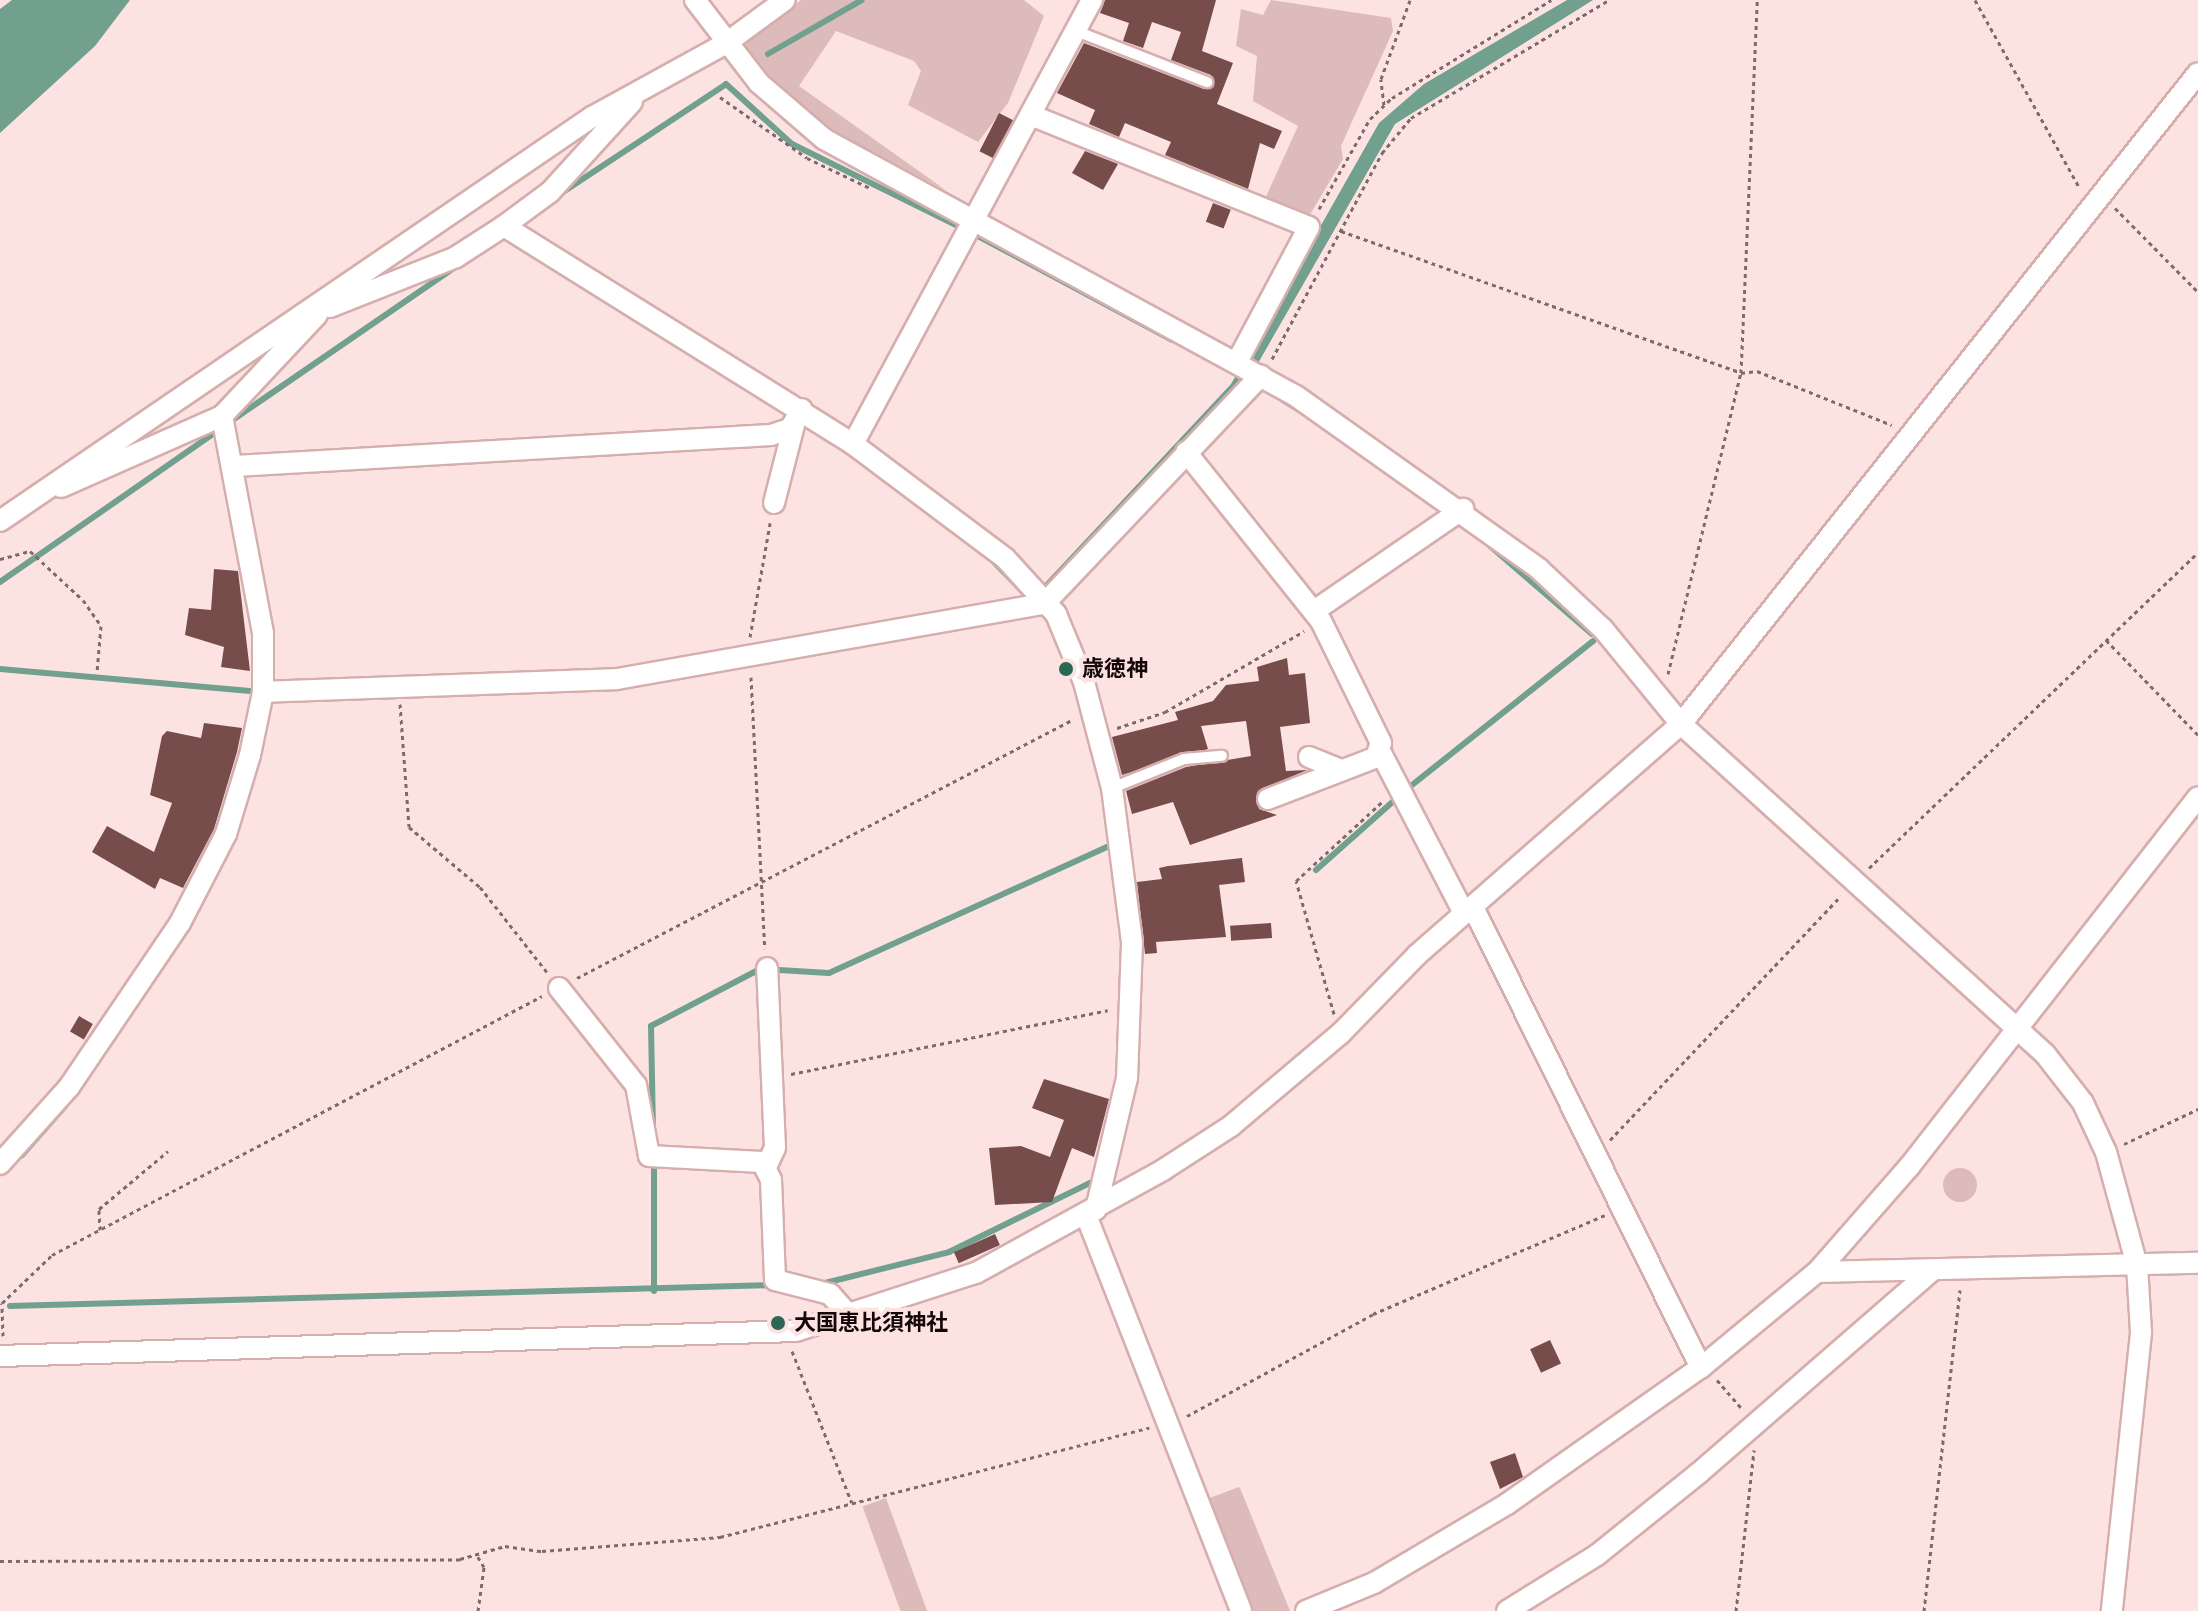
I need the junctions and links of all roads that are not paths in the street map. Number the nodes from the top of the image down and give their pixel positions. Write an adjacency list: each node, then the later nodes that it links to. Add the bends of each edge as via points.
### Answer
1 (695, 0): 5 (street)
2 (785, 0): 5 (street)
3 (1092, 0): 4 (street)
4 (1076, 31): 7 (lane); 9 (street)
5 (720, 36): 8 (street); 10 (street, via 778,103 824,139)
6 (2198, 73): 26 (street)
7 (1207, 82)
8 (634, 98): 11 (street, via 550,192); 12 (street, via 592,117)
9 (1033, 116): 10 (street); 13 (street, via 1309,227)
10 (976, 222): 13 (street); 16 (street)
11 (504, 226): 12 (street, via 445,262); 15 (street)
12 (318, 308): 14 (street, via 315,322); 19 (street)
13 (1249, 368): 17 (street); 21 (street)
14 (222, 416): 18 (street); 19 (street, via 70,487)
15 (798, 417): 16 (street); 18 (street, via 771,435); 20 (street)
16 (853, 444): 23 (street, via 1005,558)
17 (1186, 452): 23 (street); 24 (street)
18 (235, 466): 25 (street, via 263,633)
19 (50, 487): 22 (street)
20 (774, 503)
21 (1463, 509): 24 (street); 26 (street, via 1574,600)
22 (0, 521)
23 (1043, 604): 25 (street, via 617,679); 31 (street, via 1074,653)
24 (1318, 616): 27 (street, via 1381,743)
25 (263, 692): 38 (street, via 226,834 180,923 69,1087)
26 (1681, 724): 34 (street); 37 (street)
27 (1377, 754): 30 (street); 34 (street, via 1401,785)
28 (1222, 756): 31 (lane, via 1184,759)
29 (1309, 757): 30 (street)
30 (1339, 769): 33 (street)
31 (1112, 788): 40 (street, via 1132,943 1132,1005 1127,1078)
32 (2198, 797): 37 (street)
33 (1268, 799)
34 (1468, 910): 40 (street, via 1340,1034 1231,1126); 47 (street)
35 (767, 968): 39 (street, via 775,1148)
36 (559, 988): 39 (street, via 636,1085 649,1156 750,1157)
37 (2018, 1027): 42 (street, via 2068,1079 2106,1152); 44 (street)
38 (0, 1164)
39 (766, 1167): 45 (street, via 775,1280 830,1294)
40 (1091, 1212): 45 (street, via 976,1273); 48 (street)
41 (2198, 1263): 42 (street)
42 (2137, 1265): 43 (street); 51 (street, via 2141,1333)
43 (1931, 1271): 44 (street); 50 (street, via 1597,1555)
44 (1817, 1272): 47 (street)
45 (847, 1313): 46 (street, via 785,1333)
46 (2, 1356)
47 (1703, 1366): 49 (street, via 1507,1504 1374,1583)
48 (1241, 1611)
49 (1306, 1611)
50 (1507, 1611)
51 (2112, 1611)

